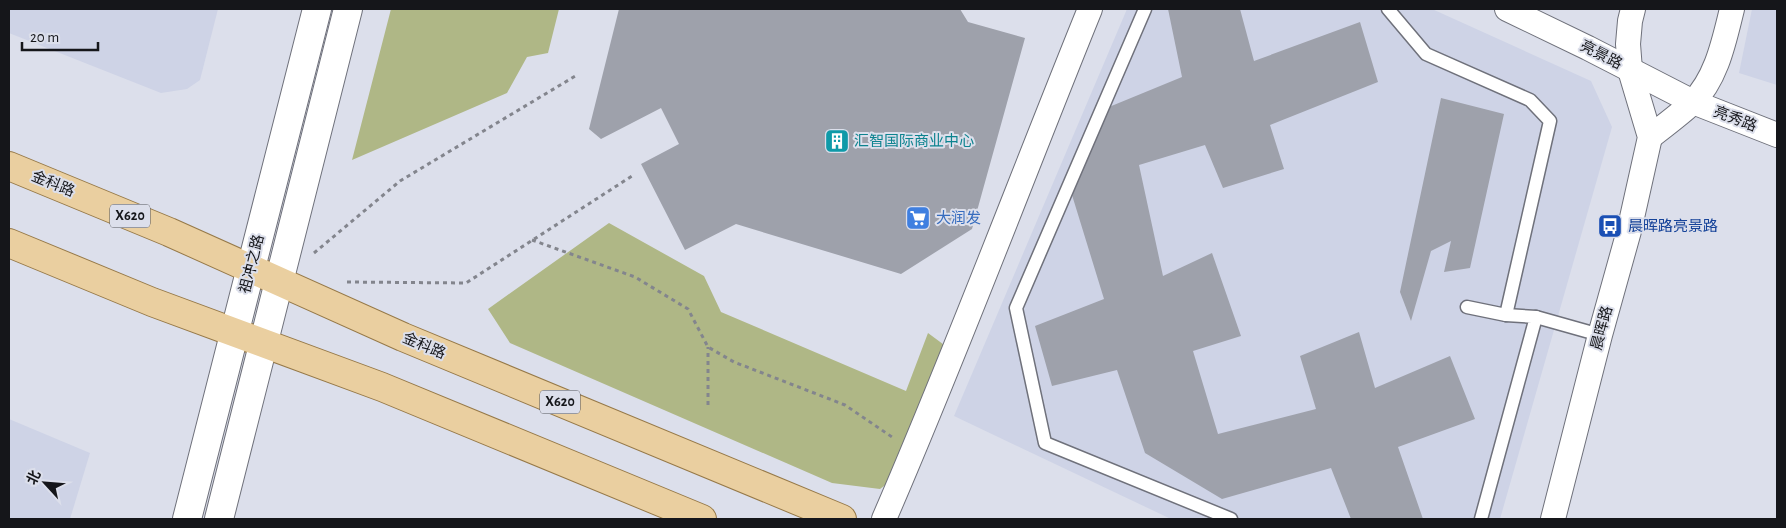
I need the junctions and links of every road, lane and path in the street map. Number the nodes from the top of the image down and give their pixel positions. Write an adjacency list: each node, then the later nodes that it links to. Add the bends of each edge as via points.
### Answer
1 (317, 9): 19 (main road, 祖冲之路)
2 (348, 9): 20 (main road, 祖冲之路)
3 (1090, 9): 30 (street)
4 (1145, 9): 36 (lane, via 1016,308 1044,443)
5 (1388, 9): 23 (lane, via 1426,54 1530,100 1550,121)
6 (1508, 9): 9 (street, 亮景路)
7 (1633, 9): 9 (street, 晨晖路, via 1628,44)
8 (1732, 9): 11 (street, via 1721,54)
9 (1630, 70): 11 (street, 亮景路); 13 (street, 晨晖路)
10 (576, 75): 18 (path, via 400,182)
11 (1693, 102): 12 (street, 亮秀路); 13 (street)
12 (1777, 135)
13 (1650, 137): 26 (street, 晨晖路, via 1629,231)
14 (9, 166): 19 (main road, 金科路 / X620)
15 (632, 176): 16 (path)
16 (532, 240): 21 (path, via 466,283); 28 (path, via 635,276 688,309)
17 (9, 243): 25 (main road)
18 (309, 257)
19 (250, 269): 20 (main road, 金科路); 25 (main road, 祖冲之路)
20 (279, 282): 27 (main road, 祖冲之路); 34 (main road, 金科路 / X620, via 403,337)
21 (338, 282)
22 (1467, 307): 23 (lane)
23 (1506, 315): 24 (lane)
24 (1536, 317): 26 (lane); 37 (lane)
25 (234, 332): 27 (main road); 31 (main road, 祖冲之路)
26 (1600, 335): 38 (street, 晨晖路)
27 (264, 344): 32 (main road, 祖冲之路); 33 (main road, via 382,387)
28 (708, 347): 29 (path); 30 (path, via 734,362 845,405)
29 (708, 405)
30 (914, 451): 35 (street)
31 (187, 519)
32 (219, 519)
33 (702, 519)
34 (842, 519)
35 (884, 519)
36 (1231, 519)
37 (1481, 519)
38 (1553, 519)

